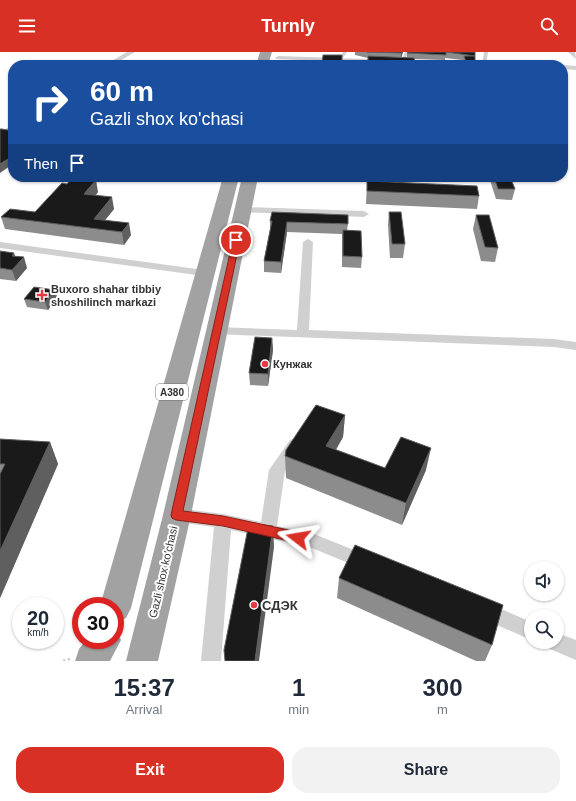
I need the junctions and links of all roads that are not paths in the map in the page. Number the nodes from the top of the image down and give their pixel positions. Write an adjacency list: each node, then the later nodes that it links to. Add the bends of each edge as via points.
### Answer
1 (132, 52): 5 (street)
2 (571, 52): 3 (street)
3 (576, 57)
4 (277, 58): 6 (street)
5 (117, 60)
6 (318, 60)
7 (230, 182): 13 (highway, A380)
8 (249, 182): 9 (highway, Gazli shox ko'chasi / A380)
9 (243, 210): 10 (street); 14 (highway, Gazli shox ko'chasi / A380)
10 (364, 214)
11 (308, 242): 15 (street)
12 (0, 245): 13 (street)
13 (204, 273): 22 (highway, A380)
14 (217, 331): 15 (street); 18 (highway, Gazli shox ko'chasi / A380)
15 (303, 334): 16 (street, via 554,343)
16 (576, 346)
17 (303, 432): 20 (street, via 277,470)
18 (176, 515): 19 (street); 31 (highway, Gazli shox ko'chasi / A380)
19 (223, 521): 20 (street); 32 (street)
20 (268, 530): 21 (street, via 314,541)
21 (380, 568)
22 (118, 597)
23 (467, 603): 24 (street)
24 (524, 628)
25 (564, 645): 28 (street)
26 (100, 649): 29 (highway)
27 (104, 649): 30 (highway)
28 (576, 650)
29 (91, 661)
30 (102, 661)
31 (142, 661)
32 (210, 661)

